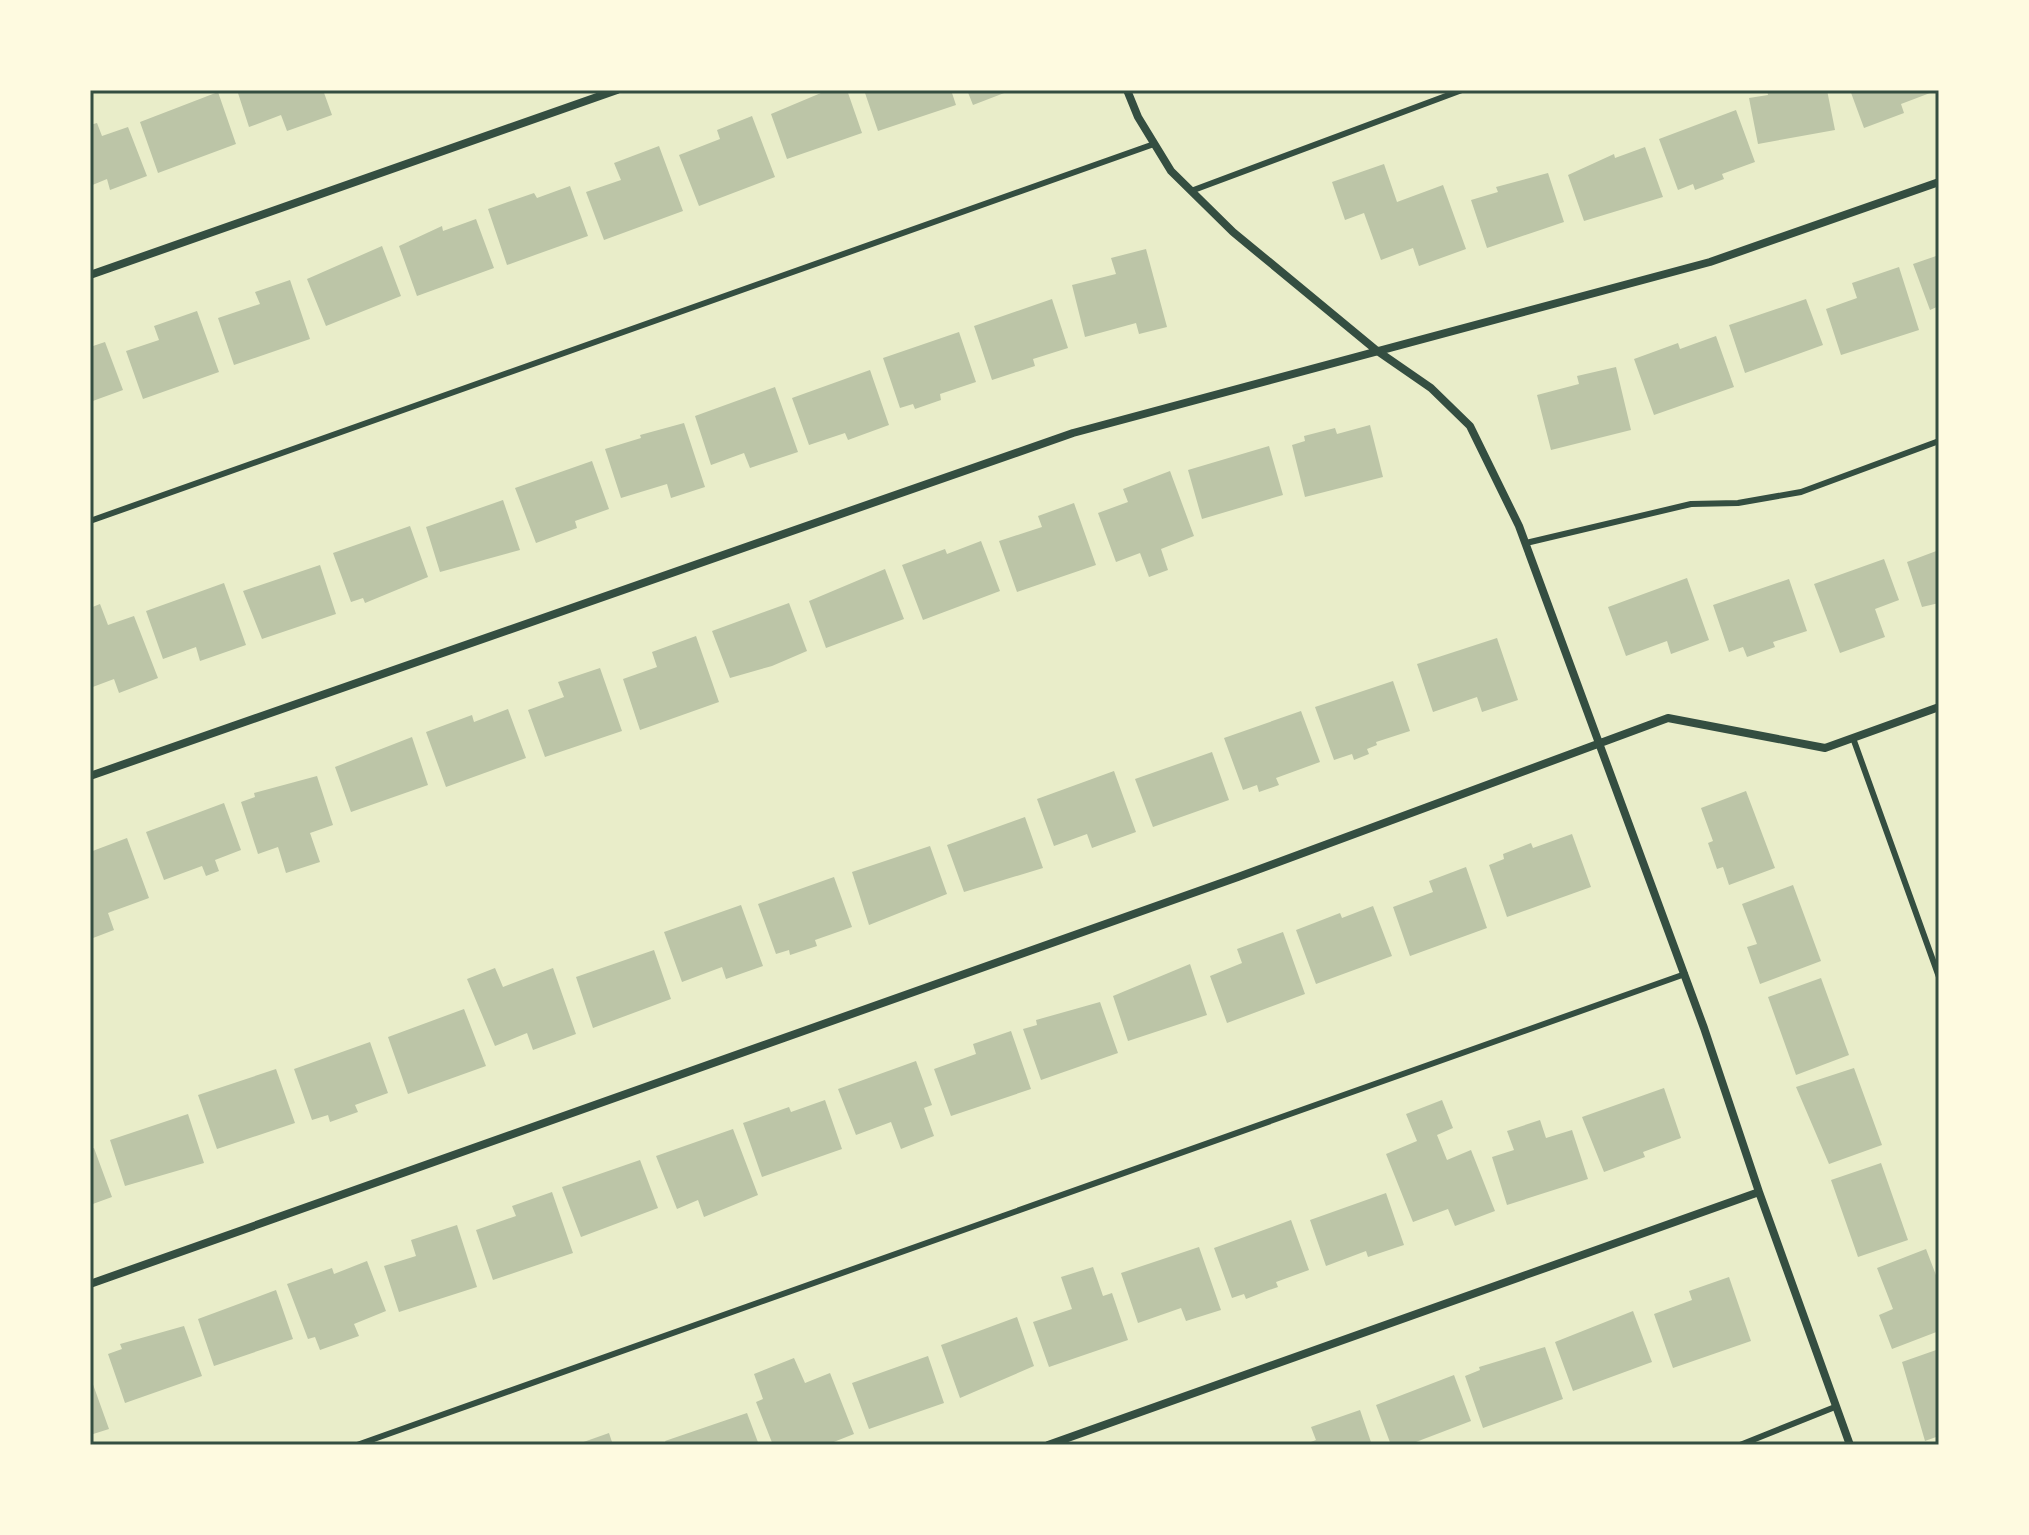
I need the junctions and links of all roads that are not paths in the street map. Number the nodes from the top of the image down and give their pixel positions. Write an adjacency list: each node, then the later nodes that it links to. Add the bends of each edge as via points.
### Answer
1 (617, 90): 7 (street)
2 (1127, 90): 4 (street)
3 (1462, 90): 6 (lane)
4 (1154, 144): 6 (street); 10 (lane)
5 (1939, 182): 8 (street, via 1710,262)
6 (1191, 191): 8 (street)
7 (90, 275)
8 (1376, 350): 11 (street, via 1431,388 1470,426); 15 (street, via 1073,433)
9 (1939, 441): 11 (lane, via 1801,492 1738,503 1691,504)
10 (90, 521)
11 (1526, 543): 14 (street)
12 (1939, 707): 13 (street)
13 (1853, 738): 14 (street, via 1825,748 1668,718); 17 (lane)
14 (1600, 744): 16 (street); 19 (street)
15 (90, 776)
16 (1685, 974): 18 (street); 21 (lane)
17 (1939, 977)
18 (1759, 1192): 20 (street); 22 (street)
19 (90, 1284)
20 (1835, 1407): 23 (lane); 24 (street)
21 (357, 1445)
22 (1048, 1445)
23 (1740, 1445)
24 (1850, 1445)

